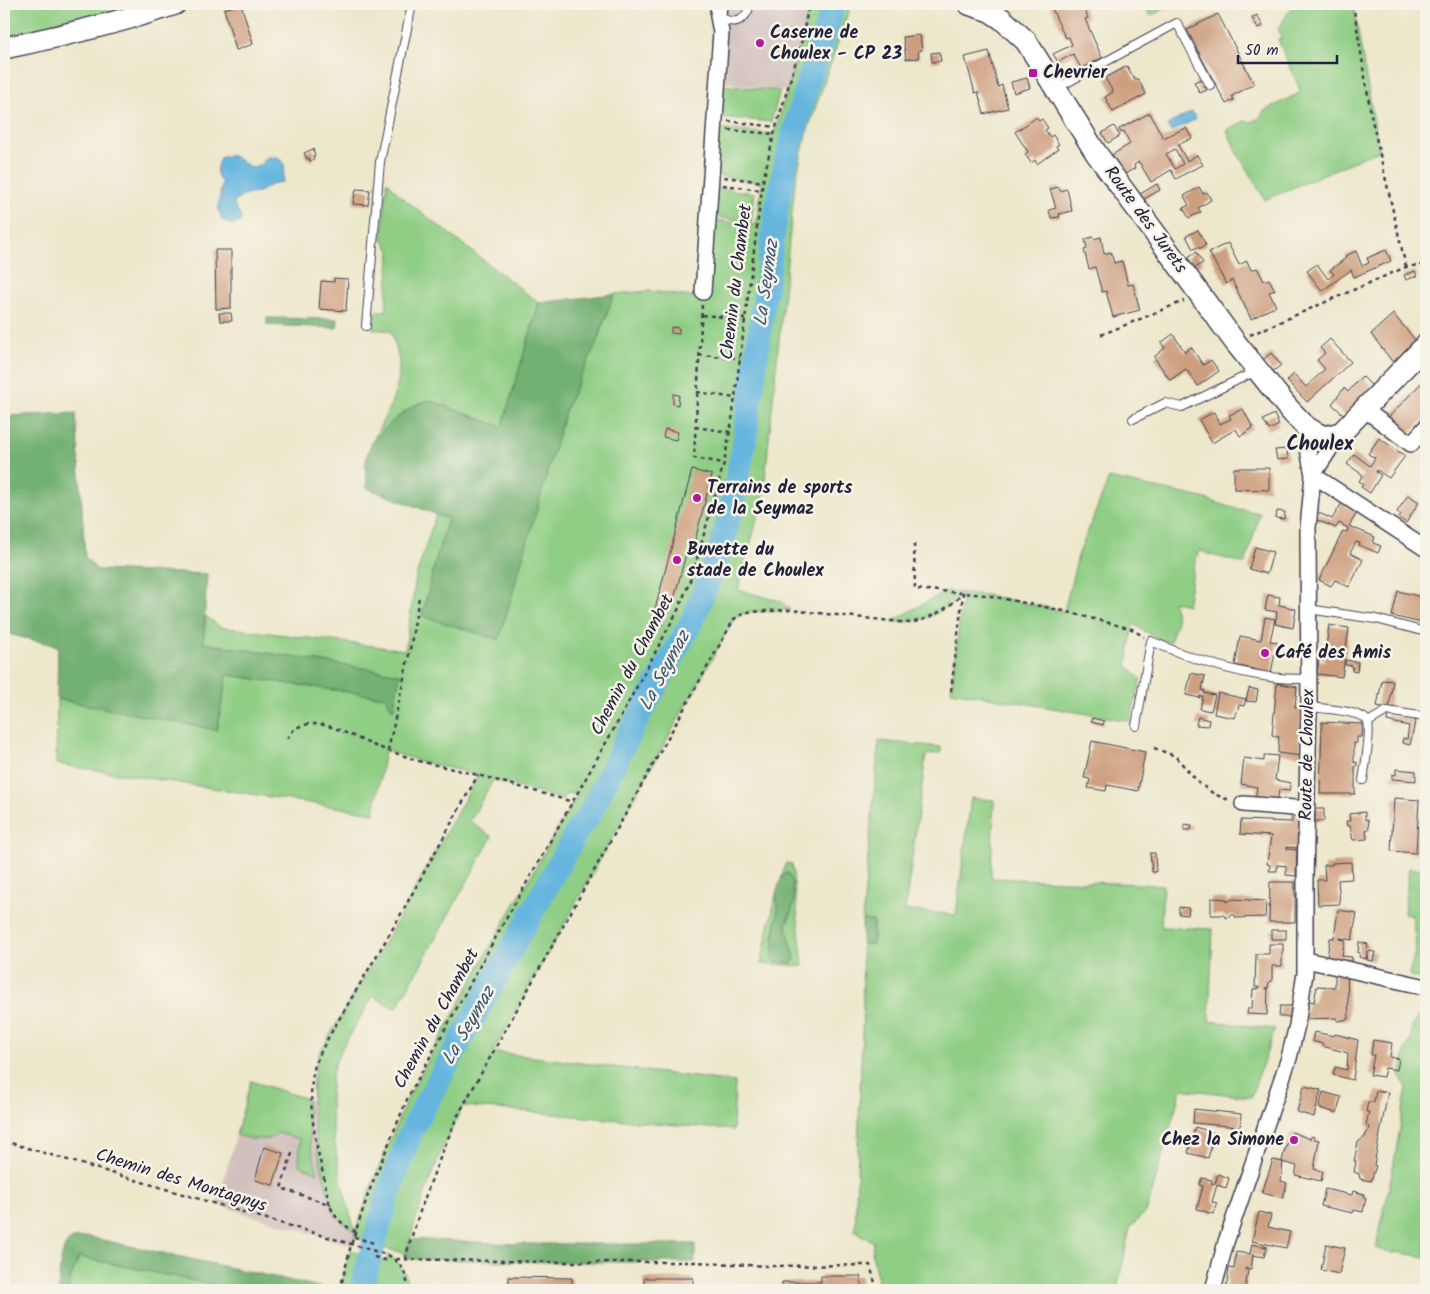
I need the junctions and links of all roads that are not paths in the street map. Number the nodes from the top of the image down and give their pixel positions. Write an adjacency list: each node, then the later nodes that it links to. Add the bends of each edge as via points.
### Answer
1 (175, 4): 7 (street, via 141,16)
2 (412, 4): 11 (lane, via 380,162)
3 (750, 4): 6 (lane, via 745,18 740,20 724,20)
4 (969, 4): 5 (street, Route des Jurets)
5 (990, 7): 9 (street, Route des Jurets, via 1021,35)
6 (719, 10): 10 (street, via 721,32)
7 (4, 48)
8 (1210, 85): 9 (lane, via 1177,23)
9 (1057, 88): 13 (street, Route des Jurets, via 1096,153)
10 (703, 292)
11 (366, 326)
12 (1426, 345): 14 (street)
13 (1258, 370): 15 (lane, via 1182,407 1165,403); 16 (street, Route des Jurets)
14 (1364, 409): 17 (street, via 1411,444); 18 (street, via 1346,429)
15 (1133, 419)
16 (1306, 427): 18 (street, Route des Jurets); 19 (street, Route de Choulex)
17 (1426, 427)
18 (1331, 436): 19 (street, via 1333,444)
19 (1313, 474): 20 (street); 21 (street, Route de Choulex, via 1308,528)
20 (1426, 550)
21 (1308, 609): 22 (lane, via 1376,619); 23 (street, Route de Choulex)
22 (1426, 632)
23 (1309, 679): 24 (street, Route de Choulex); 27 (lane, via 1272,678 1228,669 1182,655 1151,641)
24 (1309, 707): 26 (lane, via 1352,713); 30 (street, Route de Choulex)
25 (1426, 717): 26 (lane, via 1387,711)
26 (1368, 722): 28 (lane)
27 (1136, 726)
28 (1363, 780)
29 (1243, 804): 30 (street)
30 (1307, 809): 31 (street, Route de Choulex)
31 (1306, 960): 32 (street); 33 (street, Route de Choulex, via 1297,1025 1288,1058)
32 (1426, 987)
33 (1213, 1290)

